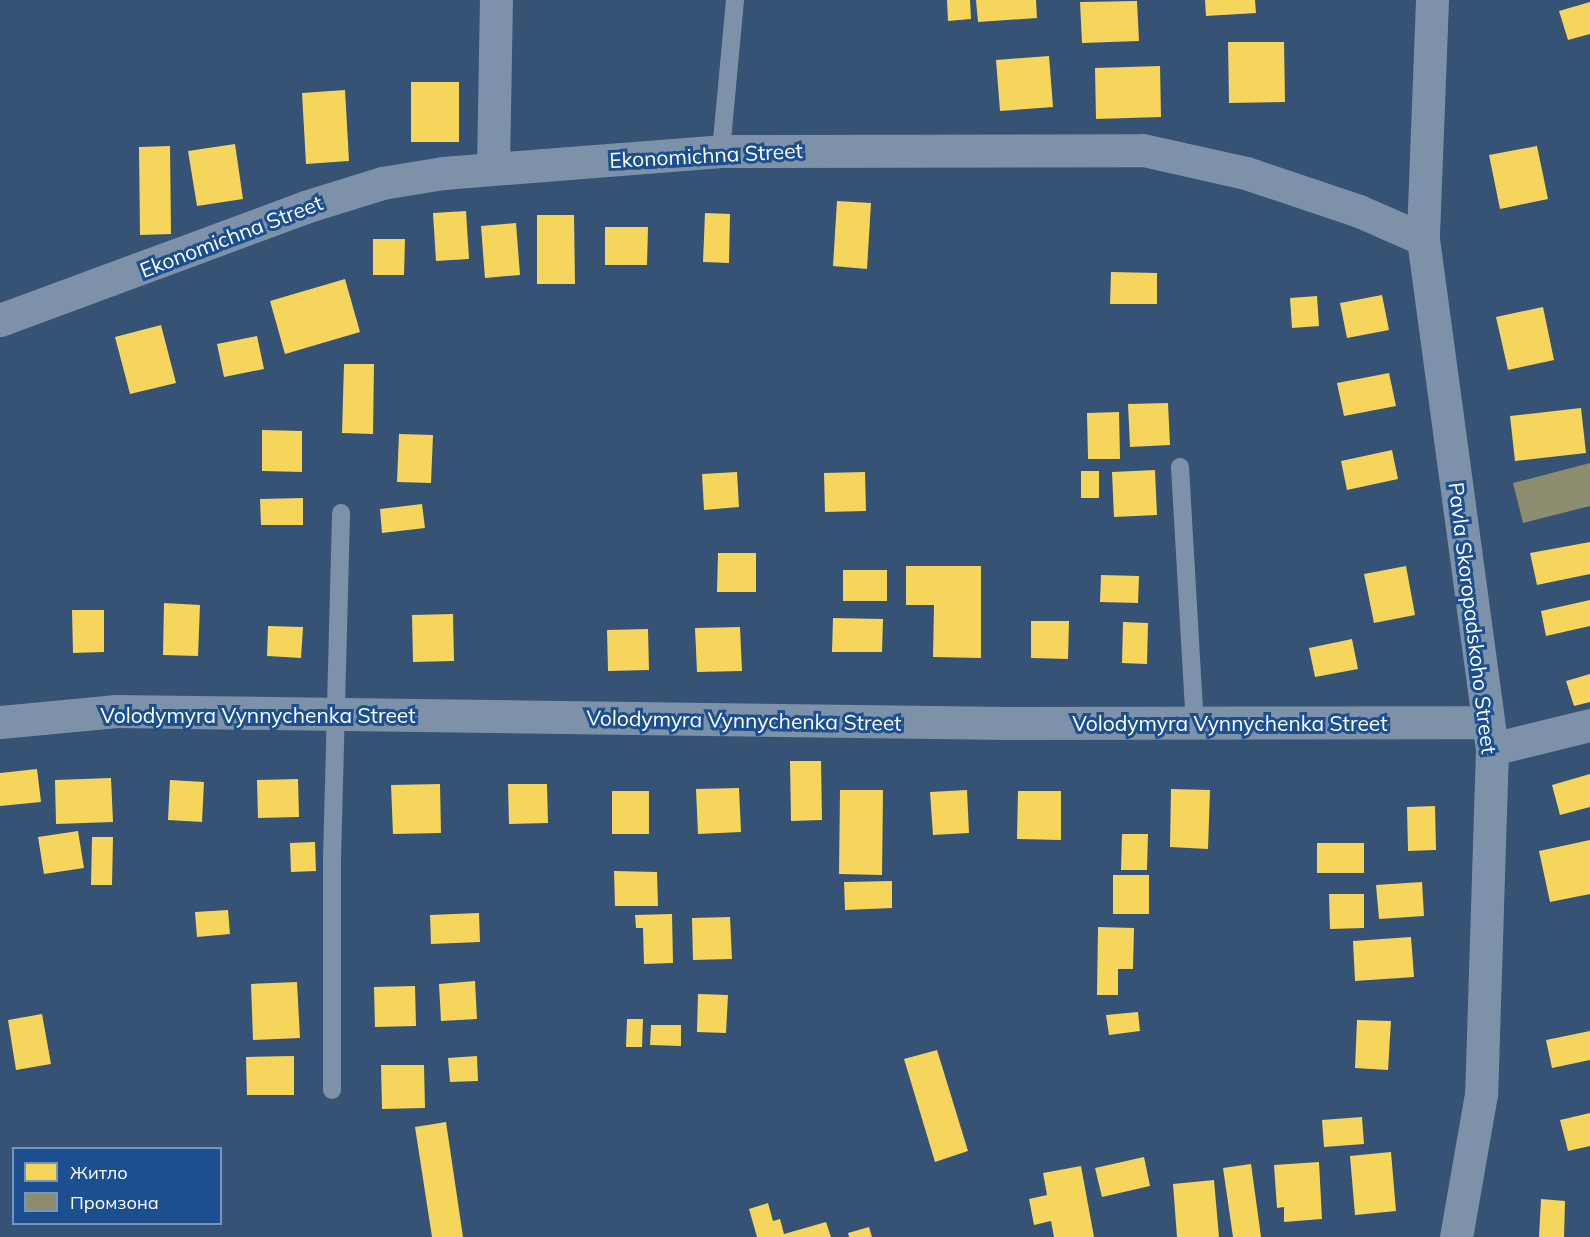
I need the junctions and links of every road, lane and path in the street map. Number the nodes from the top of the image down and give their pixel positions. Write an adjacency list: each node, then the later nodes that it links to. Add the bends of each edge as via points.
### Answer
1 (496, 0): 5 (street)
2 (735, 0): 4 (lane)
3 (1432, 0): 6 (street, Pavla Skoropadskoho Street)
4 (721, 151): 5 (street, Ekonomichna Street); 6 (street, Ekonomichna Street, via 1143,150 1246,173 1359,211)
5 (493, 169): 7 (street, Ekonomichna Street, via 442,173 354,190)
6 (1423, 239): 14 (street, Pavla Skoropadskoho Street)
7 (0, 320)
8 (1180, 467): 12 (lane)
9 (341, 513): 10 (lane)
10 (335, 715): 11 (street, Volodymyra Vynnychenka Street, via 116,711); 12 (street, Volodymyra Vynnychenka Street); 15 (lane)
11 (0, 722)
12 (1195, 725): 14 (street, Volodymyra Vynnychenka Street)
13 (1590, 725): 14 (street, Volodymyra Vynnychenka Street)
14 (1490, 736): 16 (street, Pavla Skoropadskoho Street, via 1481,1094)
15 (332, 1090)
16 (1456, 1237)

